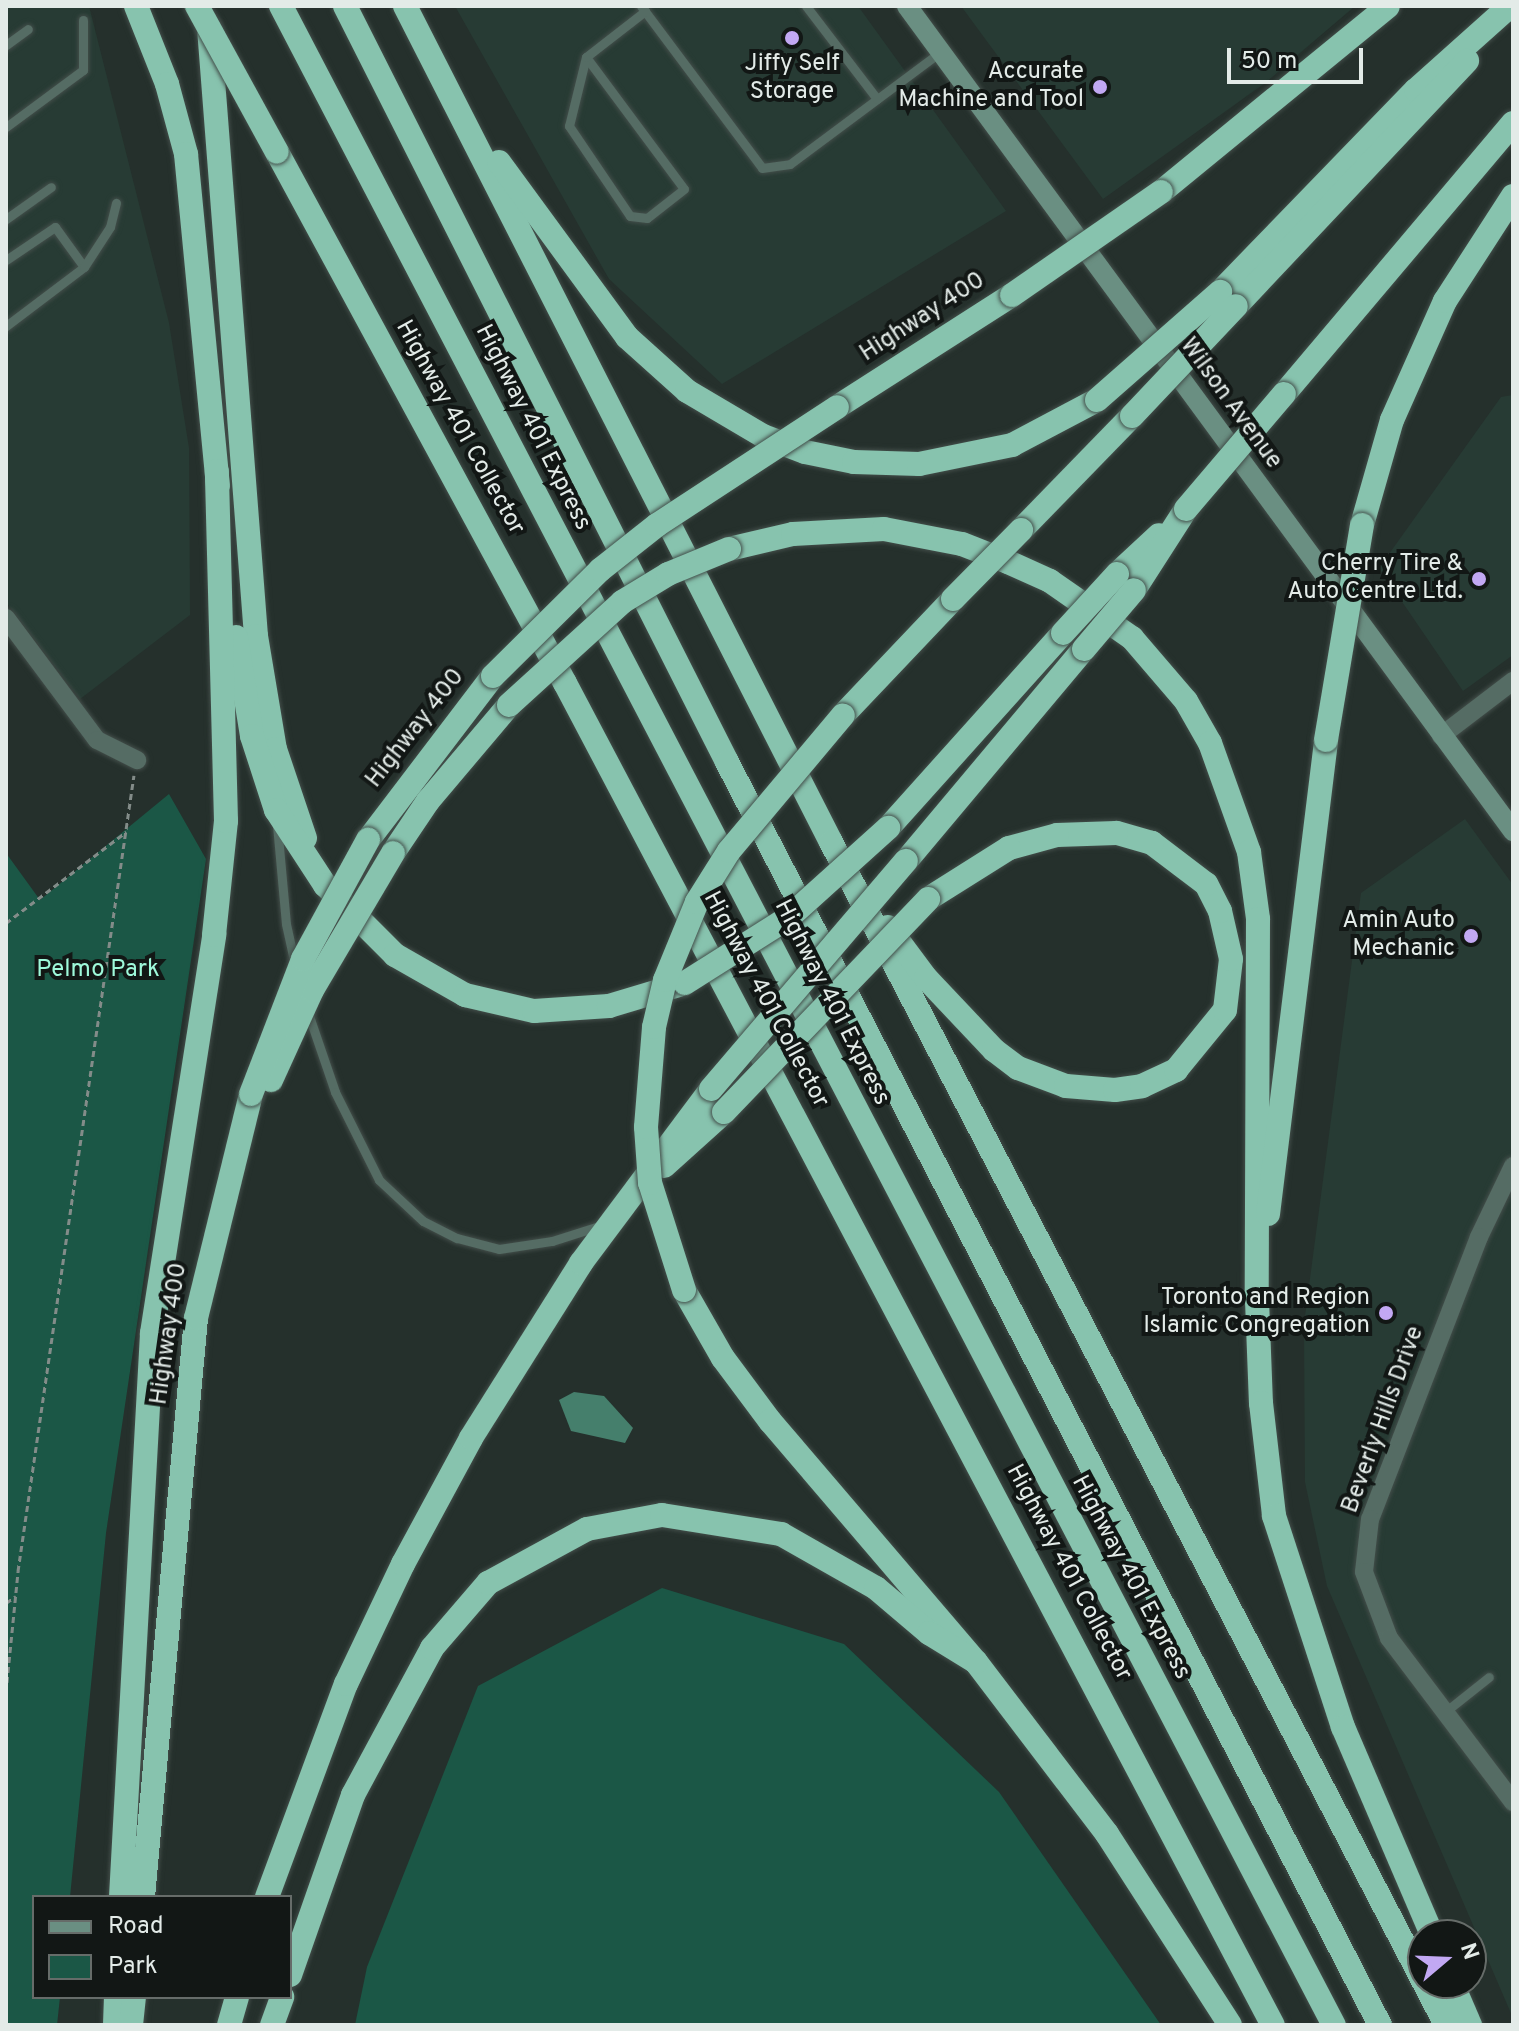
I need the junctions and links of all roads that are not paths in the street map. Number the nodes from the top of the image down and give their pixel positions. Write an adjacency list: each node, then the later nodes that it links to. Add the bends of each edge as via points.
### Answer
1 (136, 6): 29 (highway, via 167,84 186,154)
2 (197, 6): 63 (highway, Highway 401 Collector, bridge, via 572,697)
3 (206, 6): 38 (highway, via 244,531 260,670 286,785)
4 (281, 6): 64 (highway, Highway 401 Express)
5 (345, 6): 65 (highway, Highway 401 Express, via 727,762)
6 (405, 6): 17 (highway)
7 (806, 6): 18 (lane)
8 (907, 6): 15 (main road, Wilson Avenue)
9 (1388, 6): 39 (highway, Highway 400, bridge, via 1161,192 657,525 600,570 493,676 368,840 303,959)
10 (1512, 7): 27 (highway, via 1416,90)
11 (643, 9): 16 (lane); 18 (lane, via 762,168 790,164)
12 (83, 20): 20 (lane, via 83,70)
13 (28, 29): 14 (lane)
14 (6, 45)
15 (940, 52): 18 (lane); 33 (main road, Wilson Avenue)
16 (586, 57): 16 (lane, via 569,126 630,216 647,218 684,189)
17 (446, 81): 27 (highway, bridge, via 568,262 627,337 687,391 763,436 805,452 854,462 919,464 1012,445 1097,400); 37 (highway)
18 (877, 99)
19 (1513, 123): 30 (highway, bridge)
20 (6, 127)
21 (51, 187): 24 (lane)
22 (1513, 196): 43 (highway, bridge, via 1445,301 1392,420 1362,525 1326,740)
23 (116, 203): 26 (lane, via 110,227)
24 (6, 219)
25 (6, 260): 26 (lane, via 55,227)
26 (84, 267): 28 (lane)
27 (1228, 299): 44 (highway, bridge, via 1132,416 843,715 729,851 697,902 665,980 654,1027 646,1127 650,1183 684,1290 723,1358 770,1421)
28 (6, 326)
29 (217, 471): 35 (highway, via 243,686); 48 (highway, via 226,821 214,935 152,1333)
30 (1125, 582): 38 (highway, bridge, via 1063,633 888,828 788,918 685,983 609,1006 572,1011 534,1011 477,998 395,955); 41 (highway, bridge, via 1084,649 711,1089)
31 (6, 618): 34 (street, via 97,740)
32 (1513, 681): 33 (street)
33 (1441, 736): 36 (main road, Wilson Avenue)
34 (137, 760)
35 (276, 810): 38 (highway); 42 (lane, via 286,924 298,980 335,1092 379,1180 423,1221 457,1238 499,1249 552,1241)
36 (1513, 831)
37 (831, 842): 41 (highway, bridge, via 916,966 959,1017 994,1050 1041,1079 1089,1091 1142,1086 1176,1070 1225,1010 1231,959 1220,911 1206,884 1152,843 1116,833 1057,835 1009,848 928,899 724,1112); 66 (highway)
38 (325, 885)
39 (257, 1096): 43 (highway, bridge, via 312,990 428,801 509,705 622,602 668,574 729,549 793,534 855,528 909,532 962,544 1050,581 1097,610 1141,648 1186,701 1232,794 1249,852 1258,919); 49 (highway, Highway 400, via 214,1236 196,1318)
40 (1513, 1166): 46 (street, Beverly Hills Drive, via 1479,1237 1370,1519 1364,1572 1374,1609 1389,1638)
41 (627, 1199): 42 (highway)
42 (610, 1222): 50 (highway, via 538,1326 403,1564 346,1684)
43 (1257, 1300): 51 (highway, via 1261,1403 1274,1516 1343,1727)
44 (976, 1662): 52 (highway, via 929,1633 876,1588 781,1534 662,1515 587,1529 488,1583 432,1648 353,1795); 62 (highway, via 1107,1834)
45 (1489, 1677): 46 (lane)
46 (1445, 1712): 47 (street, Beverly Hills Drive)
47 (1513, 1802)
48 (121, 1895)
49 (143, 1895)
50 (268, 1895)
51 (1425, 1919)
52 (292, 1969)
53 (116, 1999): 58 (highway)
54 (134, 1999): 59 (highway)
55 (236, 1999): 60 (highway)
56 (281, 1999): 61 (highway)
57 (1459, 1999): 67 (highway)
58 (115, 2025)
59 (131, 2025)
60 (229, 2025)
61 (272, 2025)
62 (1230, 2025)
63 (1273, 2025)
64 (1334, 2025)
65 (1380, 2025)
66 (1446, 2025)
67 (1470, 2025)

